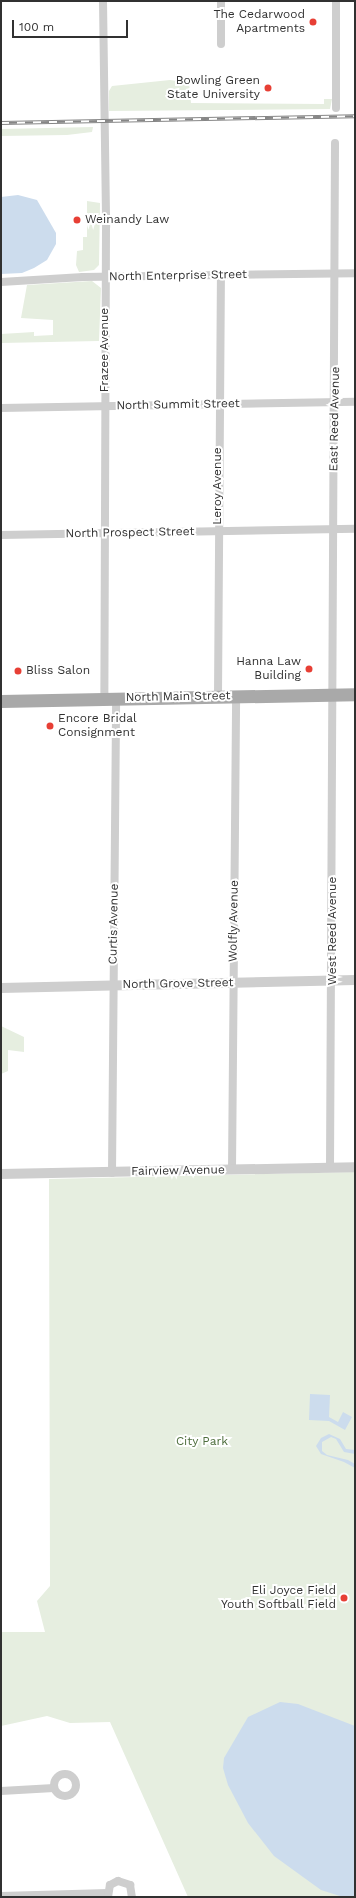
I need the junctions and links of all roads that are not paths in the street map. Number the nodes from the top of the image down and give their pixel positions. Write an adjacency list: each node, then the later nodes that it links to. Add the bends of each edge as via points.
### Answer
1 (103, 1): 10 (street, Frazee Avenue)
2 (221, 1): 4 (street)
3 (336, 1): 5 (street)
4 (221, 44)
5 (336, 108)
6 (335, 143): 8 (street, East Reed Avenue)
7 (355, 273): 8 (street, North Enterprise Street)
8 (336, 274): 9 (street, North Enterprise Street); 12 (street, East Reed Avenue)
9 (221, 275): 10 (street, North Enterprise Street); 14 (street, Leroy Avenue)
10 (105, 277): 11 (street, North Enterprise Street); 15 (street, Frazee Avenue)
11 (1, 282)
12 (335, 402): 13 (street, North Summit Street); 14 (street, North Summit Street); 17 (street, East Reed Avenue)
13 (355, 402)
14 (218, 404): 15 (street, North Summit Street); 19 (street, Leroy Avenue)
15 (105, 406): 16 (street, North Summit Street); 20 (street, Frazee Avenue)
16 (1, 408)
17 (333, 529): 18 (street, North Prospect Street); 19 (street, North Prospect Street); 23 (street, East Reed Avenue)
18 (355, 529)
19 (218, 532): 20 (street, North Prospect Street); 24 (street, Leroy Avenue)
20 (104, 533): 21 (street, North Prospect Street); 26 (street, Frazee Avenue)
21 (1, 535)
22 (355, 694): 23 (main road, North Main Street)
23 (334, 695): 25 (main road, North Main Street); 29 (street, West Reed Avenue)
24 (218, 696): 25 (main road, North Main Street); 26 (main road, North Main Street)
25 (236, 696): 30 (street, Wolfly Avenue)
26 (110, 699): 27 (main road, North Main Street); 31 (street, Curtis Avenue)
27 (1, 701)
28 (355, 980): 29 (street, North Grove Street)
29 (333, 981): 30 (street, North Grove Street); 34 (street, West Reed Avenue)
30 (233, 983): 31 (street, North Grove Street); 35 (street, Wolfly Avenue)
31 (113, 985): 32 (street, North Grove Street); 36 (street, Curtis Avenue)
32 (1, 988)
33 (355, 1167): 34 (street, Fairview Avenue)
34 (330, 1168): 35 (street, Fairview Avenue)
35 (232, 1170): 36 (street, Fairview Avenue)
36 (112, 1173): 37 (street, Fairview Avenue)
37 (1, 1174)
38 (54, 1788): 39 (street)
39 (1, 1791)
40 (108, 1895): 41 (street); 42 (street, via 114,1882 122,1881 130,1885)
41 (1, 1896)
42 (132, 1897)

